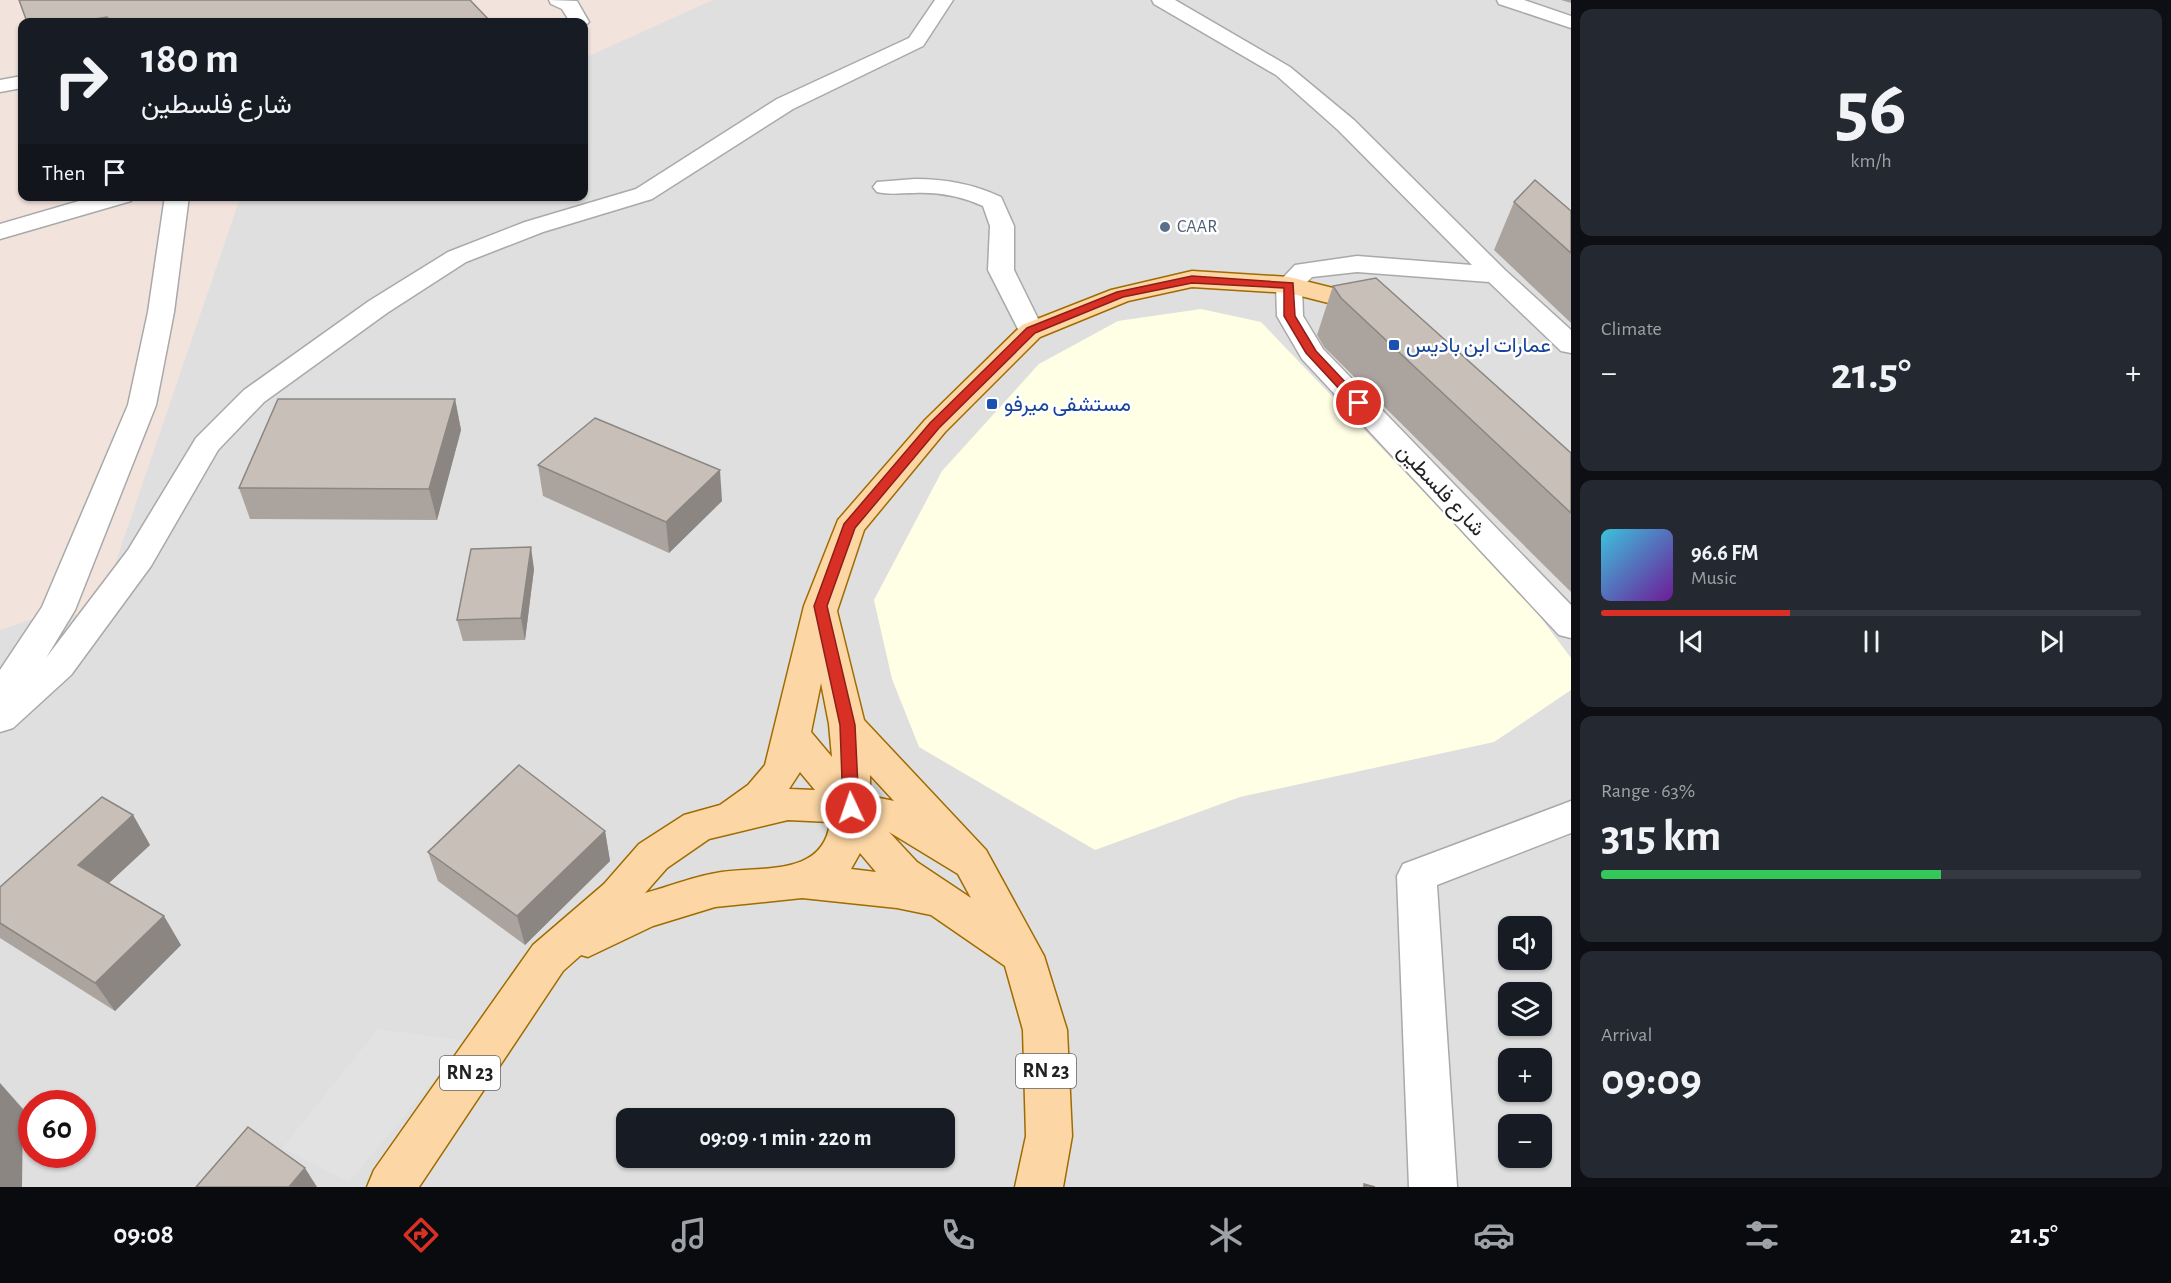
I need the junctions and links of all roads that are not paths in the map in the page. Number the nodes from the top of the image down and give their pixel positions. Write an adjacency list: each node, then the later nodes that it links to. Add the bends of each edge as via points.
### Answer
1 (558, 0): 5 (street, via 570,5)
2 (944, 0): 21 (street, via 916,42 786,104 644,194 534,227 457,257 378,307 254,396 206,445 140,558 59,666)
3 (1161, 0): 13 (street, via 1283,71 1346,125)
4 (1506, 0): 6 (street)
5 (577, 18)
6 (1571, 22)
7 (18, 82): 8 (street)
8 (0, 86)
9 (885, 187): 16 (street, via 939,185 970,190 993,202 1002,226 1001,270)
10 (106, 201): 12 (street)
11 (176, 201): 20 (street, via 161,312 142,405 58,610)
12 (0, 232)
13 (1496, 275): 14 (street, via 1357,264 1304,270); 17 (street)
14 (1289, 285): 15 (main road, via 1379,308); 16 (main road, via 1192,279 1120,295); 19 (street, شارع فلسطين, via 1290,316 1312,353)
15 (1395, 318)
16 (1031, 331): 18 (main road, via 934,426 849,527)
17 (1571, 345)
18 (820, 606): 22 (main road); 23 (main road)
19 (1571, 626)
20 (0, 694)
21 (0, 718)
22 (847, 725): 24 (main road); 27 (main road)
23 (792, 735): 24 (main road); 26 (main road, via 782,771 761,796)
24 (851, 808): 26 (main road, RN 23, via 788,804); 27 (main road, RN 23, via 902,819); 28 (main road, via 843,849 829,867); 29 (main road, via 877,846 903,874)
25 (1571, 817): 34 (street, via 1417,876)
26 (729, 819): 31 (main road, RN 23, via 698,826 653,856 618,896)
27 (972, 862): 30 (main road, RN 23)
28 (802, 881): 29 (main road, RN 23); 31 (main road, RN 23, via 715,890 642,912)
29 (942, 900): 30 (main road, RN 23)
30 (1023, 956): 33 (main road, RN 23, via 1045,1030 1049,1136)
31 (548, 958): 32 (main road, RN 23)
32 (391, 1187)
33 (1039, 1187)
34 (1433, 1187)

